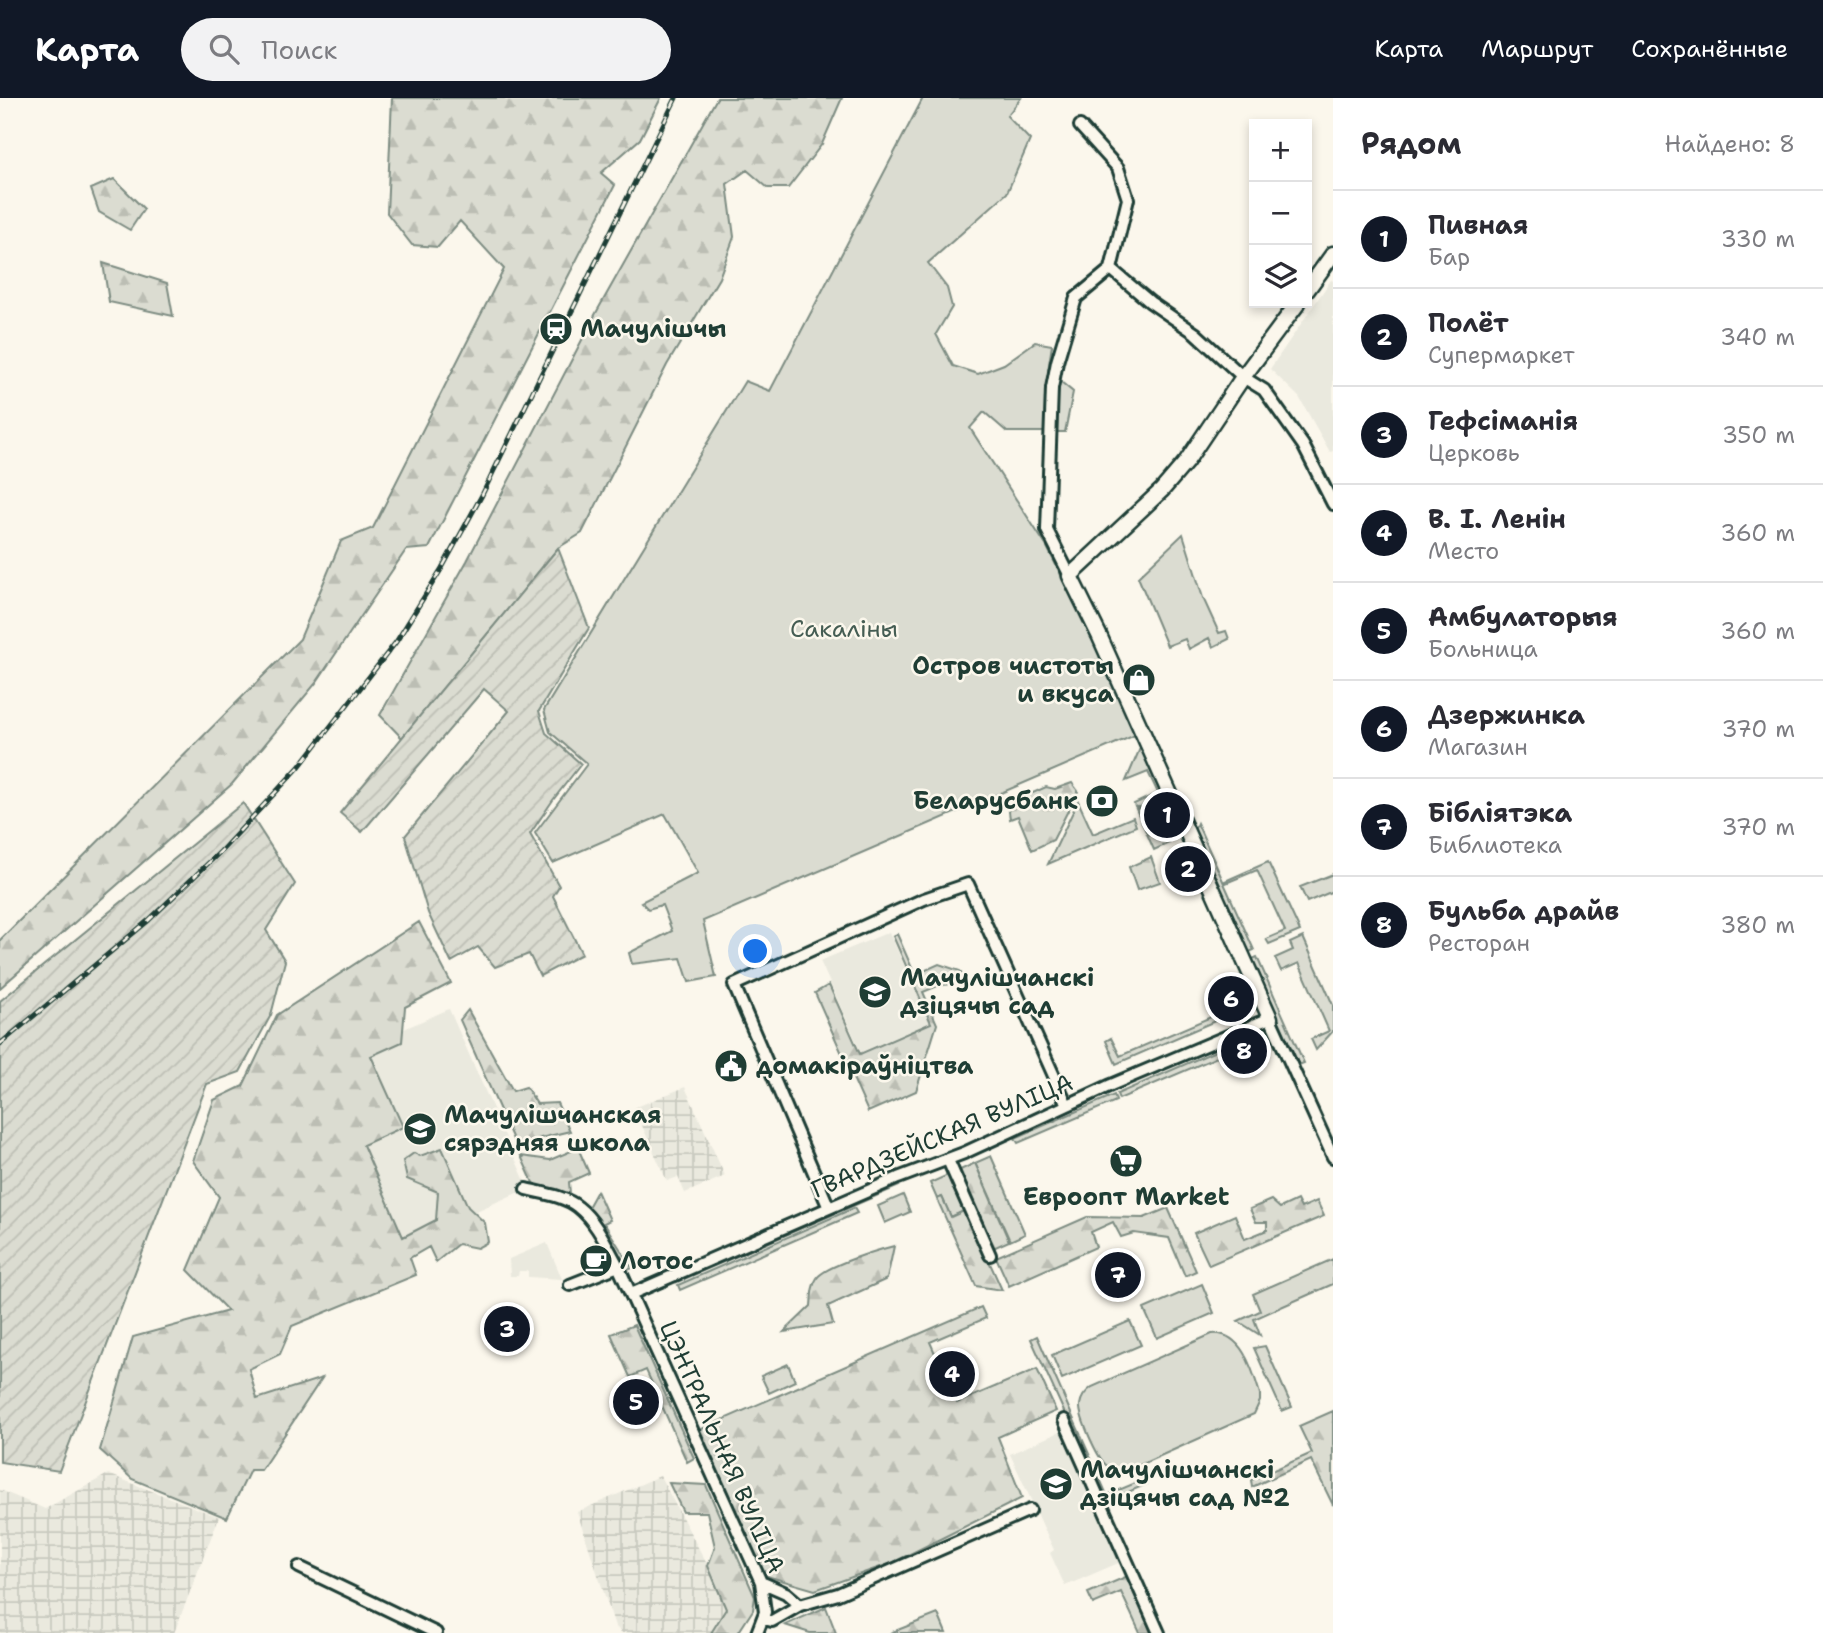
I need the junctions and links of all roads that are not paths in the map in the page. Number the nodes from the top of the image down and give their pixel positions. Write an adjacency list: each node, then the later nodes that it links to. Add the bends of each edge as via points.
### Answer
1 (1080, 126): 3 (street, via 1118,168 1128,199)
2 (1333, 254): 4 (main road)
3 (1111, 269): 6 (street, via 1195,333); 8 (street, via 1076,298 1052,388 1047,530)
4 (1312, 283)
5 (1294, 308): 6 (main road)
6 (1243, 377): 7 (street, via 1270,396 1303,444); 8 (main road, via 1162,490)
7 (1333, 505)
8 (1070, 576): 9 (main road)
9 (1270, 1018): 10 (street, ГВАРДЗЕЙСКАЯ ВУЛІЦА); 11 (street)
10 (1067, 1105): 12 (street, ГВАРДЗЕЙСКАЯ ВУЛІЦА); 14 (street, via 968,884 925,899 734,985)
11 (1333, 1157)
12 (948, 1160): 14 (street, ГВАРДЗЕЙСКАЯ ВУЛІЦА); 15 (street)
13 (526, 1189): 16 (street, ЦЭНТРАЛЬНАЯ ВУЛІЦА, via 579,1207)
14 (830, 1208): 18 (street, ГВАРДЗЕЙСКАЯ ВУЛІЦА)
15 (990, 1255)
16 (618, 1266): 17 (street); 18 (street, ЦЭНТРАЛЬНАЯ ВУЛІЦА)
17 (570, 1285)
18 (631, 1294): 22 (street, ЦЭНТРАЛЬНАЯ ВУЛІЦА)
19 (1064, 1420): 27 (street)
20 (1030, 1510): 23 (street, via 838,1594)
21 (299, 1567): 25 (street)
22 (761, 1582): 23 (street); 24 (street, ЦЭНТРАЛЬНАЯ ВУЛІЦА)
23 (800, 1605): 24 (street, via 772,1621)
24 (764, 1619): 26 (street)
25 (436, 1633)
26 (757, 1633)
27 (1159, 1633)

